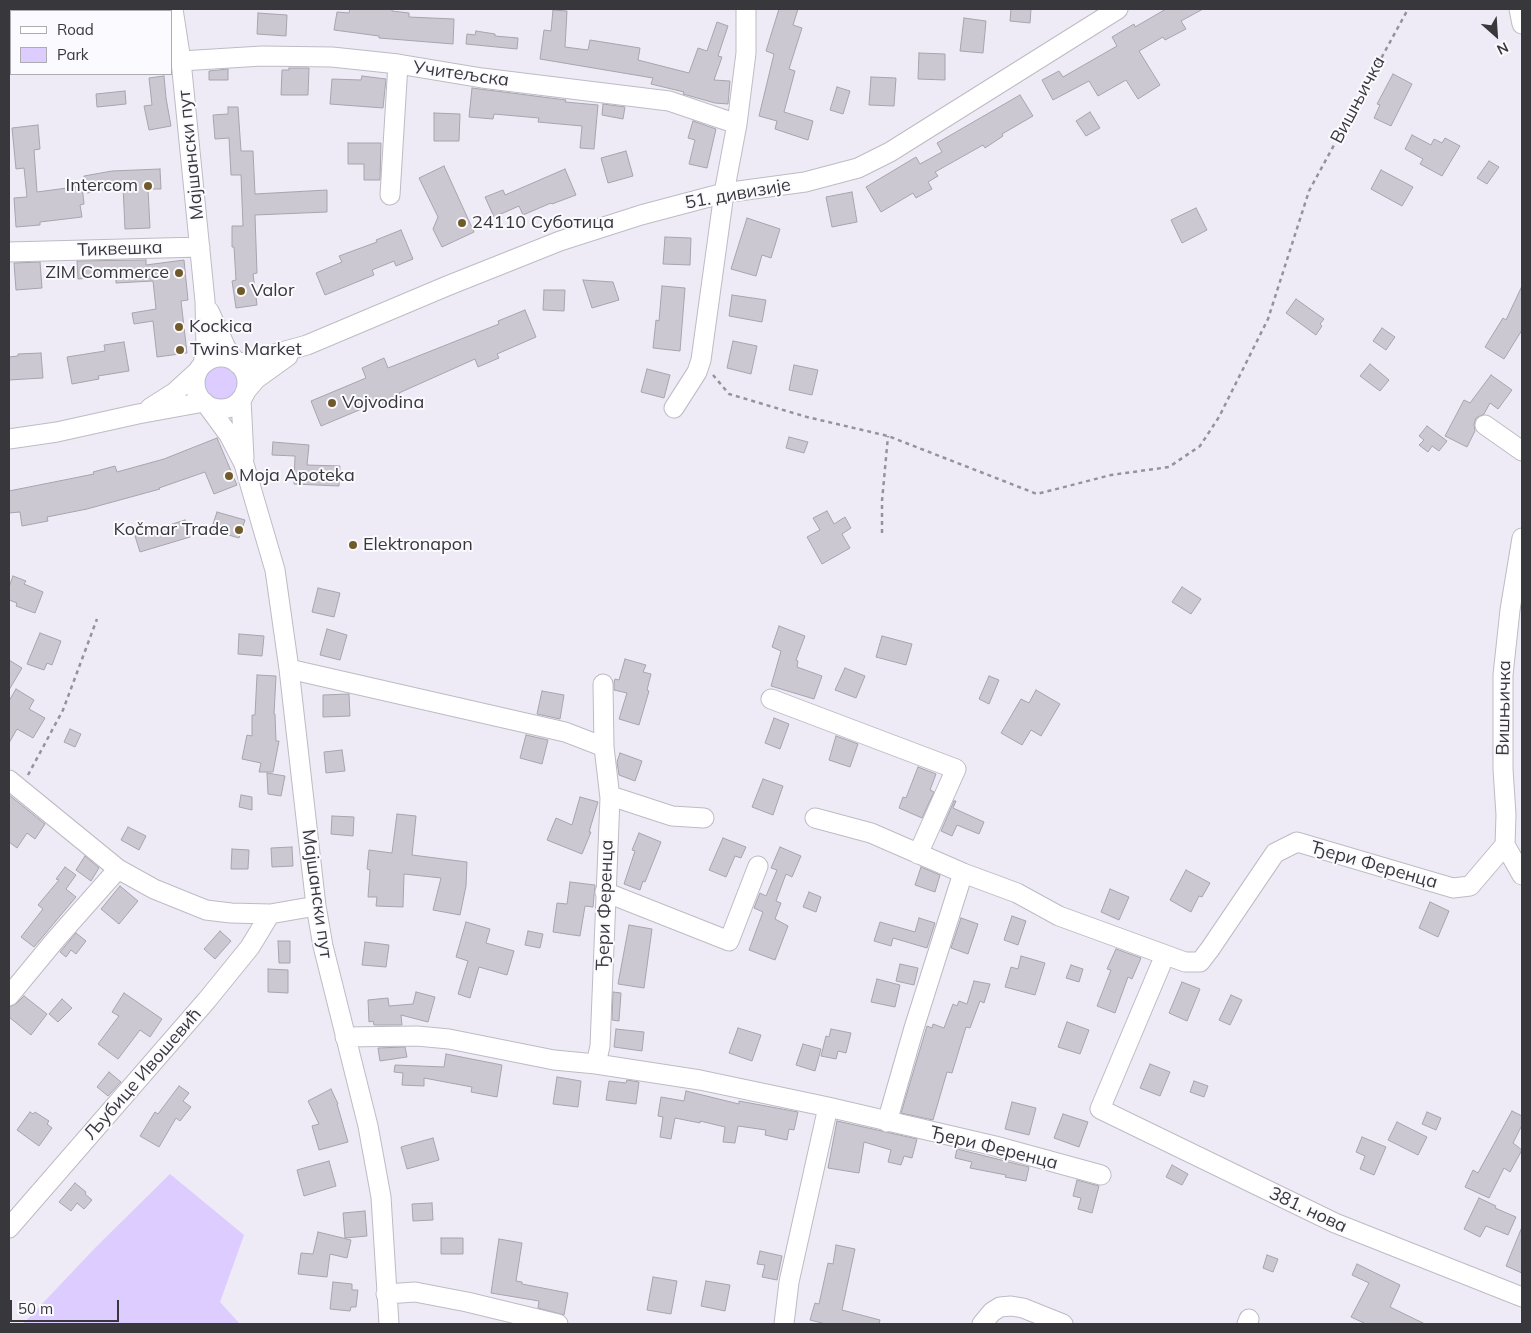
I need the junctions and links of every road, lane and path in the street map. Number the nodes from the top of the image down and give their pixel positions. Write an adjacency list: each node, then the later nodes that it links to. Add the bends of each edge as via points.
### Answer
1 (173, 9): 7 (street, Мајшански пут)
2 (746, 9): 9 (street, via 746,53)
3 (1118, 9): 10 (street, 51. дивизије, via 890,152 858,168 805,182)
4 (1408, 9): 24 (path, Вишњичка, via 1309,191 1268,319 1219,417 1200,446 1169,467 1111,475 1037,494)
5 (1519, 9): 6 (street)
6 (1522, 24)
7 (181, 60): 8 (street, Учитељска, via 332,57); 12 (street, Мајшански пут)
8 (398, 64): 9 (street, Учитељска, via 669,101); 11 (street)
9 (737, 124): 10 (street)
10 (724, 193): 15 (street, 51. дивизије, via 560,241); 16 (street)
11 (390, 195)
12 (200, 247): 13 (street, Тиквешка); 14 (street, Мајшански пут)
13 (9, 252)
14 (205, 301): 17 (street, Мајшански пут); 18 (street, Мајшански пут, via 206,348)
15 (307, 344): 17 (street, 51. дивизије); 19 (street, 51. дивизије, via 256,379)
16 (702, 360): 21 (street); 24 (path, Вишњичка, via 729,394)
17 (237, 363): 18 (street, via 219,357); 19 (street, via 247,383)
18 (200, 367): 20 (street, via 195,386); 22 (street, via 175,392)
19 (243, 396): 20 (street, via 229,408); 27 (street, Мајшански пут)
20 (205, 404): 22 (street); 27 (street, Мајшански пут, via 229,435)
21 (674, 408)
22 (138, 414): 25 (street)
23 (1485, 425): 26 (street)
24 (888, 436): 28 (path)
25 (9, 439)
26 (1522, 451)
27 (244, 464): 31 (street, Мајшански пут, via 275,570)
28 (882, 533)
29 (1522, 538): 39 (street, Вишњичка, via 1503,675)
30 (97, 619): 35 (path, via 63,710)
31 (289, 669): 34 (street, via 565,732); 46 (street, Мајшански пут)
32 (603, 684): 34 (street, Ђери Ференца)
33 (771, 698): 40 (street, via 956,769)
34 (604, 747): 36 (street, Ђери Ференца)
35 (15, 784): 42 (street)
36 (610, 798): 37 (street, via 672,816); 45 (street, Ђери Ференца)
37 (704, 818)
38 (815, 818): 40 (street, Ђери Ференца, via 871,834)
39 (1504, 846): 44 (street); 48 (street, Ђери Ференца, via 1470,886 1453,888 1297,842 1276,853 1200,962 1185,962)
40 (918, 854): 43 (street, Ђери Ференца)
41 (758, 866): 45 (street, via 728,941)
42 (118, 869): 47 (street, via 154,889 206,910); 49 (street)
43 (963, 873): 48 (street, Ђери Ференца, via 1017,893 1058,916); 53 (street)
44 (1522, 875)
45 (605, 892): 51 (street, Ђери Ференца, via 600,1046)
46 (316, 906): 47 (street); 50 (street, Мајшански пут)
47 (270, 914): 55 (street, Љубице Ивошевић, via 250,947 207,1000)
48 (1165, 955): 57 (street, 381. нова, via 1100,1109 1334,1223)
49 (9, 996)
50 (345, 1037): 51 (street, Ђери Ференца, via 449,1039 554,1060); 56 (street, Мајшански пут, via 368,1126 381,1196)
51 (596, 1064): 52 (street, Ђери Ференца, via 700,1080)
52 (828, 1107): 53 (street, Ђери Ференца); 60 (street, via 789,1282)
53 (886, 1122): 54 (street, Ђери Ференца, via 995,1146)
54 (1101, 1175)
55 (9, 1228)
56 (386, 1294): 58 (street, Мајшански пут); 59 (street, via 415,1292)
57 (1522, 1297)
58 (389, 1324)
59 (558, 1324)
60 (784, 1324)
61 (982, 1324): 62 (street, via 1000,1307 1011,1306)
62 (1063, 1324)

